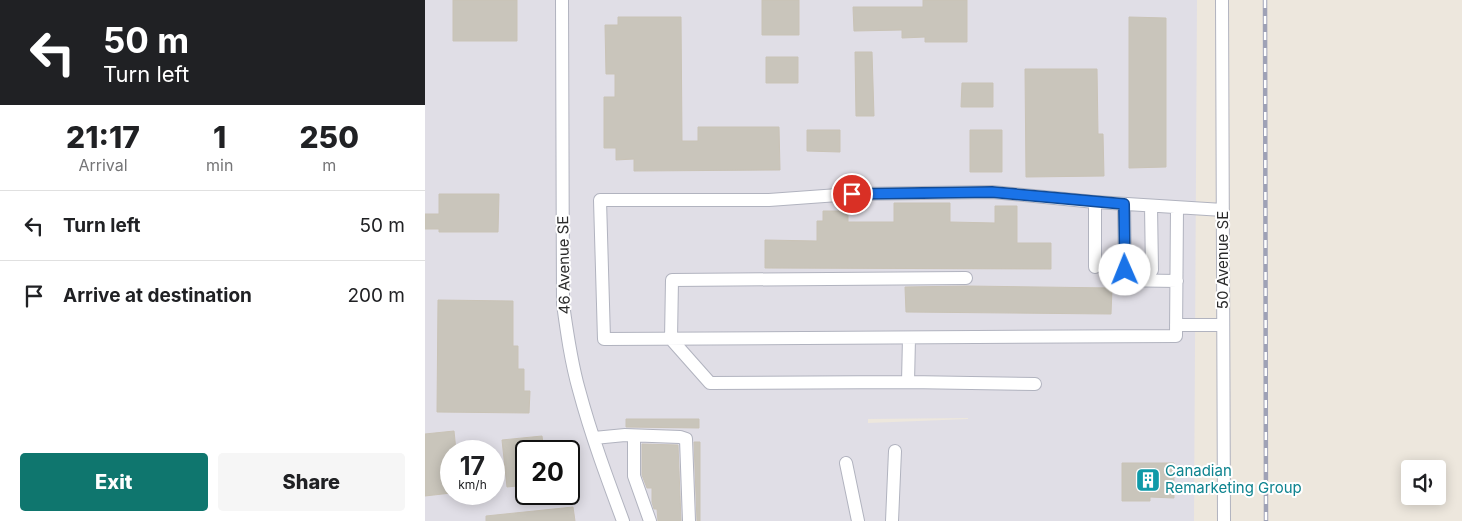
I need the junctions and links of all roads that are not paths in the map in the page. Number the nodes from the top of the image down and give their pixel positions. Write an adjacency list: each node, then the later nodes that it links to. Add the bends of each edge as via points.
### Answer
1 (562, 0): 21 (street, 46 Avenue SE, via 563,304 578,390)
2 (1222, 0): 7 (street, 50 Avenue SE)
3 (1095, 202): 4 (street); 8 (street); 17 (street, via 992,192 852,194 769,200 600,200 604,339)
4 (1124, 204): 5 (street); 9 (street)
5 (1151, 206): 6 (street); 10 (street)
6 (1177, 208): 7 (street); 13 (street)
7 (1223, 210): 15 (street, 50 Avenue SE)
8 (1095, 267)
9 (1125, 270)
10 (1152, 270)
11 (966, 278): 17 (street, via 671,280)
12 (1111, 280): 13 (street)
13 (1177, 280): 14 (street)
14 (1176, 325): 15 (street); 16 (street, via 1176,336)
15 (1223, 325): 24 (street, 50 Avenue SE)
16 (909, 338): 17 (street); 18 (street)
17 (671, 339): 18 (street, via 710,383)
18 (908, 382): 19 (street)
19 (1035, 384)
20 (633, 436): 21 (street); 26 (street, via 634,476); 27 (street, via 686,439)
21 (594, 438): 25 (street, 46 Avenue SE)
22 (895, 451): 29 (street)
23 (846, 463): 28 (street)
24 (1222, 518)
25 (623, 521)
26 (650, 521)
27 (689, 521)
28 (859, 521)
29 (892, 521)

